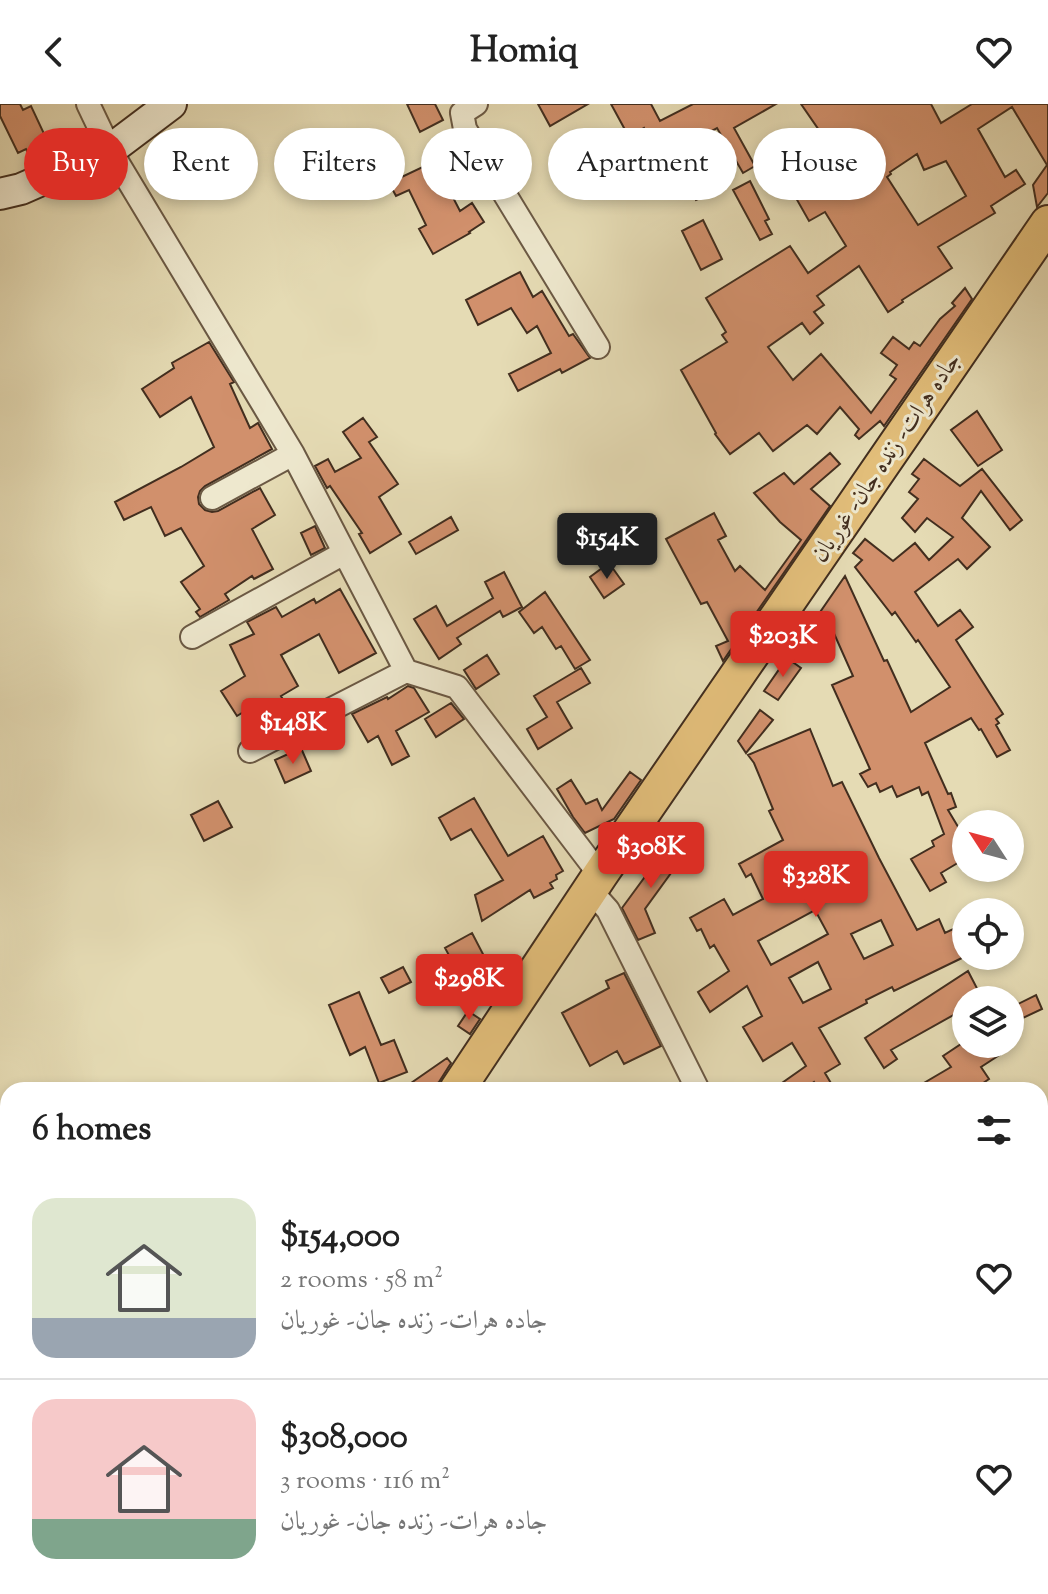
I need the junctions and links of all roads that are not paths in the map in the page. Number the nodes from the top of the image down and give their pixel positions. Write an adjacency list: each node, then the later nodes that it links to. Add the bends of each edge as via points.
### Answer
1 (88, 104): 4 (street)
2 (171, 104): 5 (street)
3 (476, 104): 10 (street, via 462,113 465,129)
4 (99, 128)
5 (128, 136)
6 (128, 180): 11 (street)
7 (24, 188): 8 (street)
8 (0, 194)
9 (1048, 223): 17 (main road, جاده هرات- زنده جان- غوریان)
10 (598, 347)
11 (293, 454): 12 (street); 13 (street)
12 (212, 498)
13 (344, 553): 14 (street); 15 (street)
14 (192, 637)
15 (406, 671): 16 (street); 17 (street, via 457,687)
16 (250, 751)
17 (595, 882): 18 (main road, جاده هرات- زنده جان- غوریان); 19 (street)
18 (462, 1082)
19 (694, 1082)

